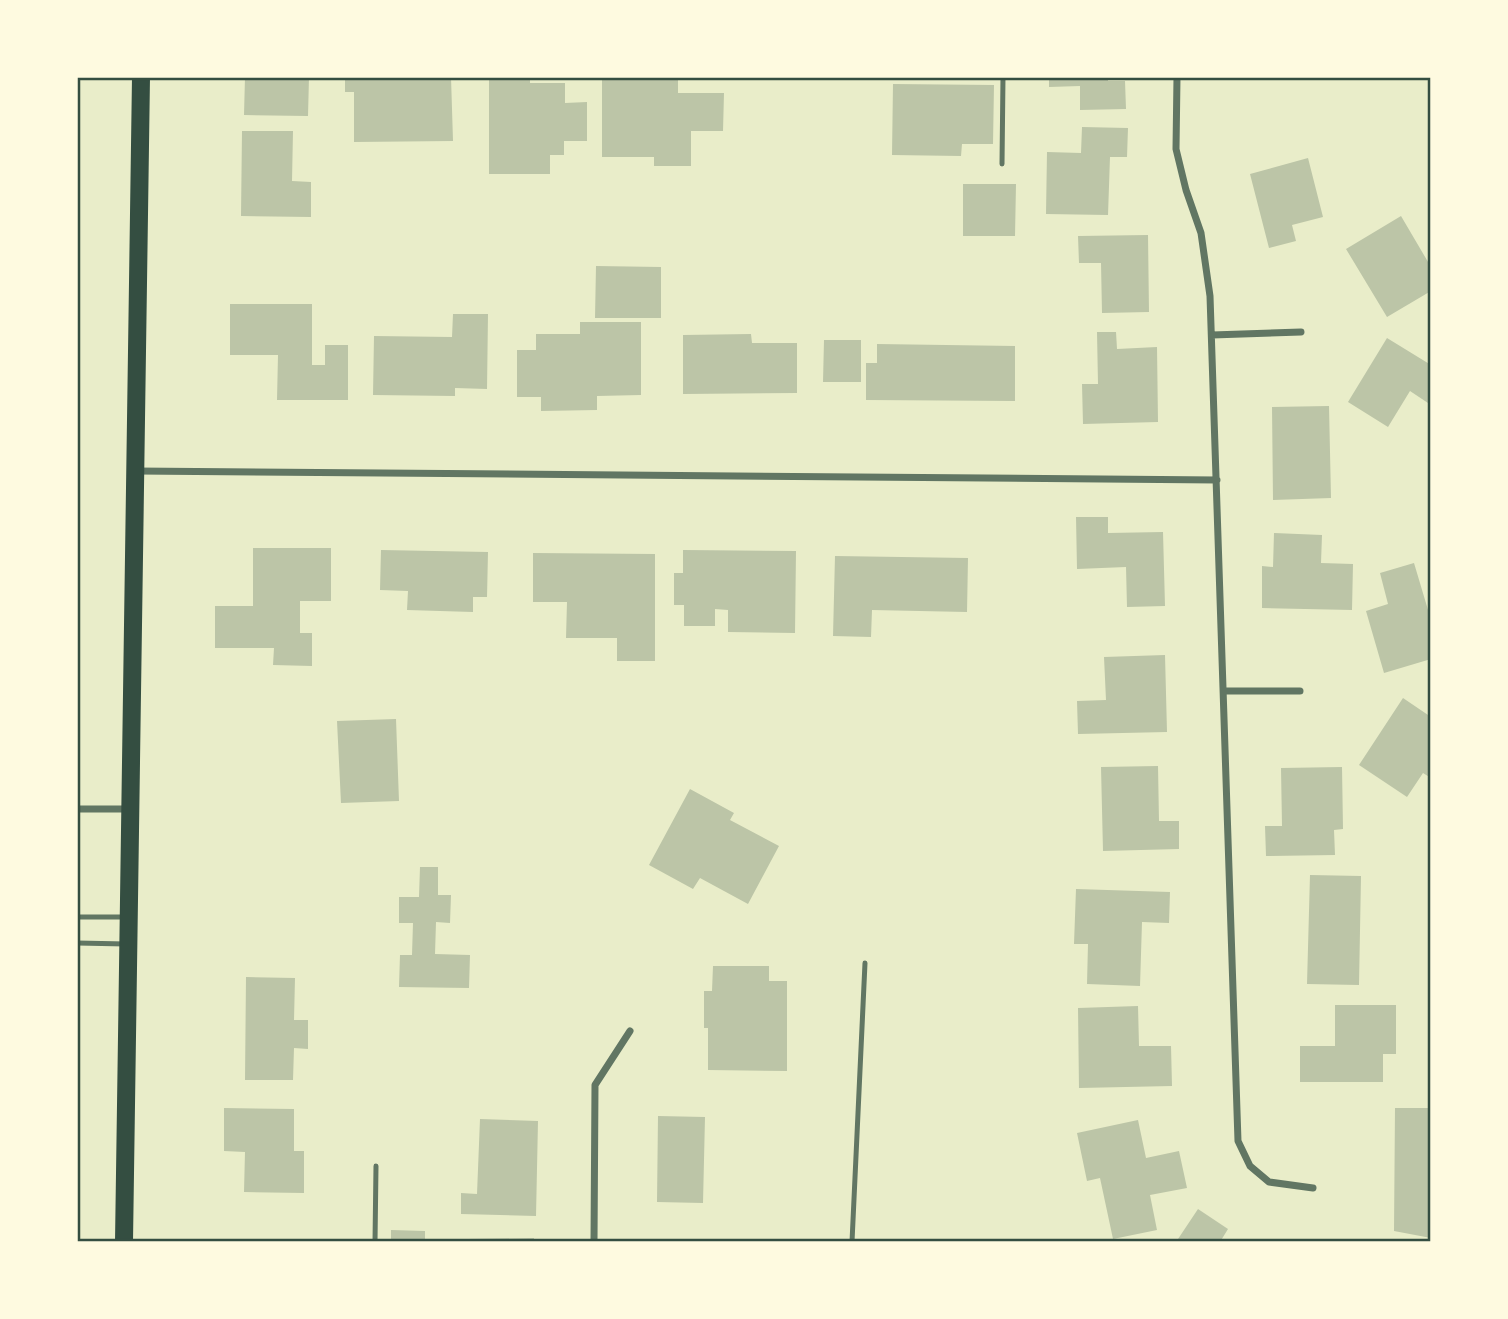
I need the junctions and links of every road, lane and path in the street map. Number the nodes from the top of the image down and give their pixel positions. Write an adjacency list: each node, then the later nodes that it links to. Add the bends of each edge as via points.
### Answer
1 (141, 77): 7 (main road)
2 (1003, 77): 4 (lane)
3 (1177, 77): 6 (street, via 1176,149 1201,233)
4 (1002, 164)
5 (1301, 332): 6 (street)
6 (1212, 335): 8 (street)
7 (135, 471): 8 (street); 12 (main road)
8 (1217, 480): 9 (street)
9 (1224, 691): 10 (street); 20 (street, via 1238,1141 1250,1166 1269,1182)
10 (1300, 691)
11 (77, 809): 12 (street)
12 (130, 809): 14 (main road)
13 (77, 916): 14 (lane)
14 (129, 916): 16 (main road)
15 (77, 943): 16 (lane)
16 (128, 944): 21 (main road)
17 (865, 963): 24 (lane)
18 (630, 1031): 23 (street, via 595,1085)
19 (376, 1166): 22 (lane)
20 (1313, 1188)
21 (124, 1242)
22 (375, 1242)
23 (594, 1242)
24 (852, 1242)

